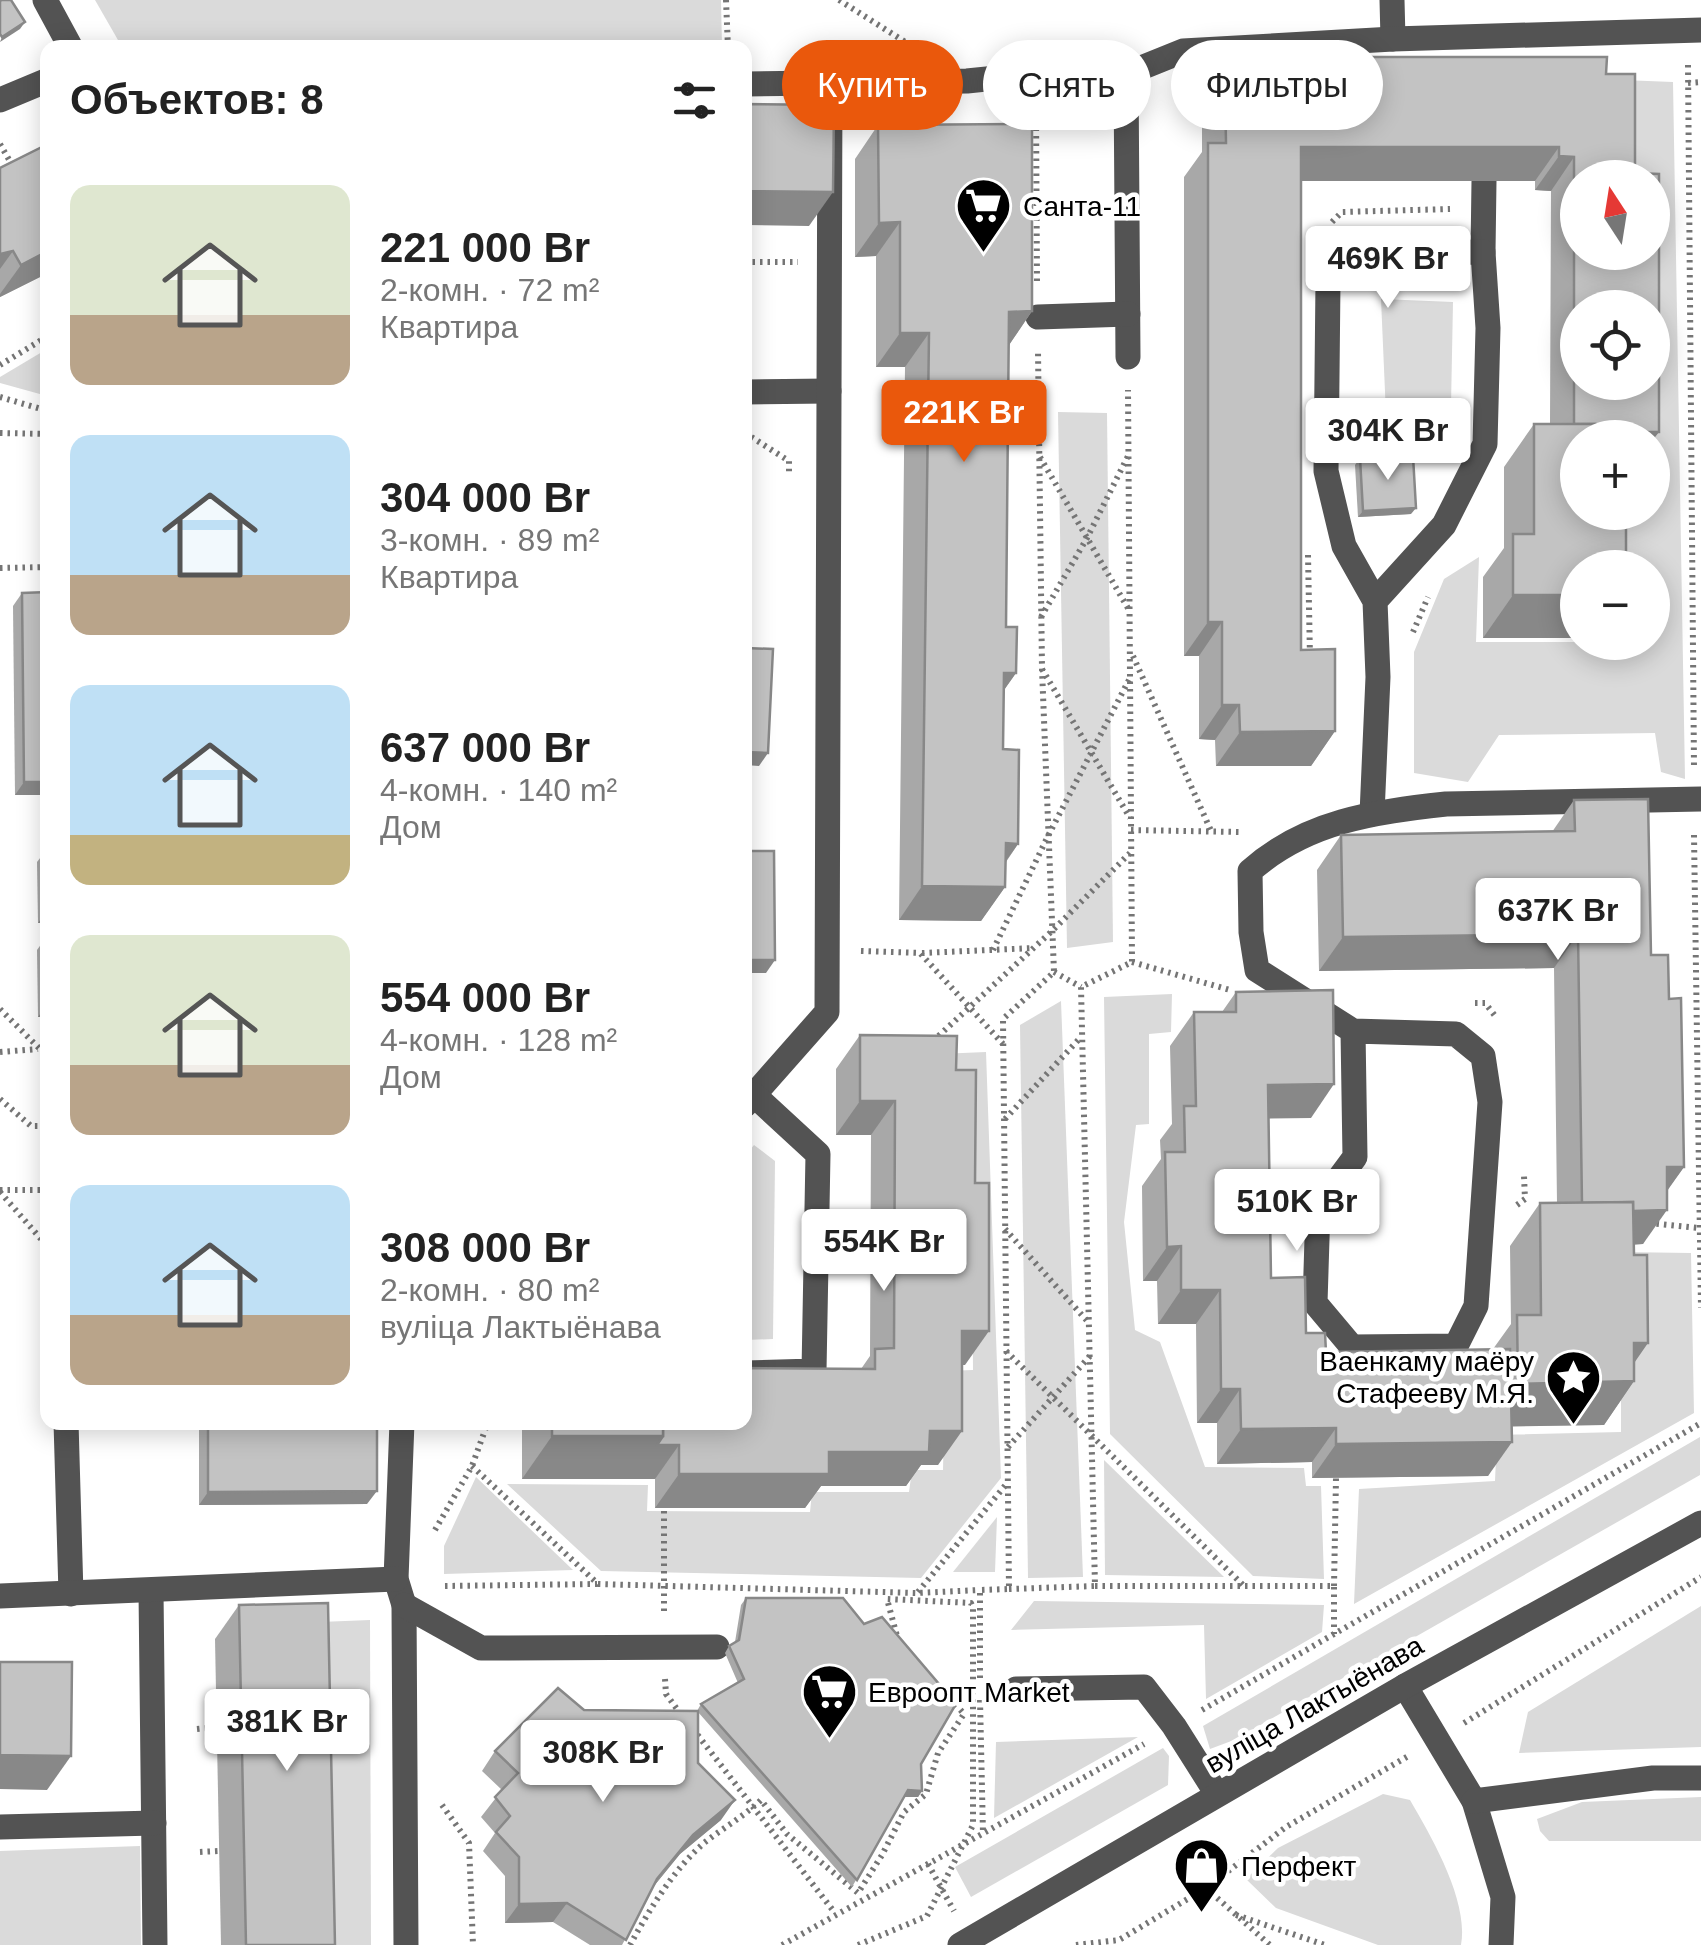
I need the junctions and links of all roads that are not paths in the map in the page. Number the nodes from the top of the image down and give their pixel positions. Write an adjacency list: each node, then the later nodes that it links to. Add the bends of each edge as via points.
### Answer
1 (45, 0): 5 (street)
2 (1392, 0): 4 (street)
3 (1695, 31): 4 (street, via 1482,50)
4 (1393, 39): 6 (street, via 1183,50)
5 (67, 40)
6 (1151, 63)
7 (40, 83): 10 (street)
8 (752, 84): 9 (street)
9 (782, 84)
10 (0, 100)
11 (830, 130): 18 (street)
12 (1126, 130): 15 (street)
13 (1484, 181): 14 (street)
14 (1483, 252): 20 (street, via 1485,444 1444,525); 20 (street, via 1354,252 1328,282 1326,471 1344,546)
15 (1128, 314): 16 (street); 17 (street)
16 (1038, 317)
17 (1128, 357)
18 (829, 391): 19 (street); 24 (street, via 827,1012)
19 (752, 392)
20 (1375, 601): 22 (street)
21 (1697, 799): 22 (street, via 1446,804)
22 (1372, 814): 23 (street, via 1274,849 1250,872 1257,970)
23 (1354, 1030): 23 (street, via 1355,1157 1318,1207 1315,1303 1352,1347 1456,1346 1476,1306 1490,1102 1483,1056 1456,1034)
24 (752, 1097)
25 (752, 1102): 26 (street, via 818,1154 814,1371)
26 (752, 1373)
27 (66, 1430): 32 (street)
28 (402, 1430): 30 (street)
29 (1701, 1524): 36 (street, вуліца Лактыёнава)
30 (396, 1579): 31 (street); 34 (street)
31 (151, 1591): 32 (street); 41 (street)
32 (72, 1594): 33 (street)
33 (0, 1596)
34 (404, 1606): 35 (street, via 481,1648); 44 (street)
35 (717, 1647)
36 (1405, 1686): 39 (street, вуліца Лактыёнава); 40 (street)
37 (1016, 1689): 39 (street, via 1144,1687)
38 (1701, 1778): 40 (street)
39 (1217, 1794): 45 (street, вуліца Лактыёнава)
40 (1474, 1800): 46 (street, via 1503,1896)
41 (154, 1824): 42 (street); 43 (street)
42 (0, 1826)
43 (155, 1945)
44 (406, 1945)
45 (960, 1945)
46 (1501, 1945)

